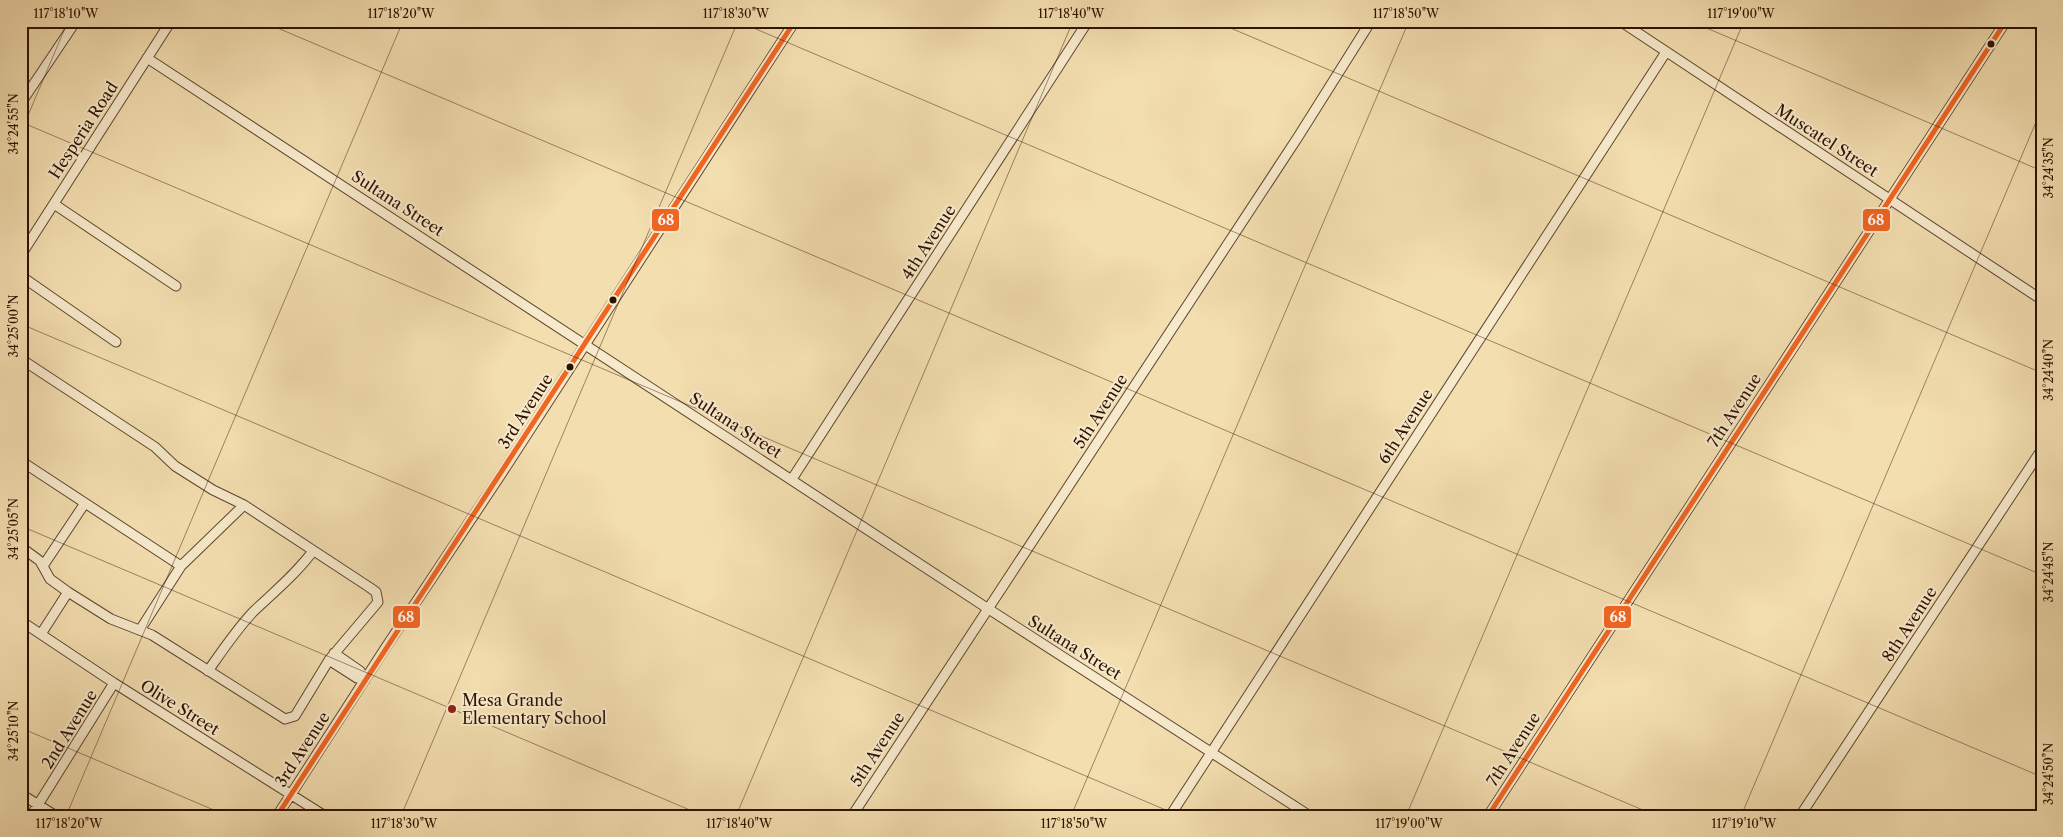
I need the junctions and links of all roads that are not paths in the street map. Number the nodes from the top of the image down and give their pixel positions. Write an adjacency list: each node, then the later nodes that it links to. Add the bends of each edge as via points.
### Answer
1 (76, 21): 10 (street)
2 (171, 21): 9 (street, Hesperia Road)
3 (795, 21): 18 (street, 3rd Avenue)
4 (1088, 21): 23 (street, 4th Avenue)
5 (1371, 21): 31 (street, 5th Avenue)
6 (1620, 21): 8 (street, Muscatel Street)
7 (2006, 21): 11 (street, 7th Avenue)
8 (1666, 52): 11 (street, Muscatel Street); 39 (street, 6th Avenue)
9 (148, 58): 12 (street, Hesperia Road); 18 (street, Sultana Street)
10 (21, 103)
11 (1890, 199): 16 (street, Muscatel Street); 50 (street, 7th Avenue)
12 (54, 204): 13 (street, Hesperia Road); 15 (street)
13 (21, 254)
14 (21, 276): 17 (street)
15 (176, 286)
16 (2042, 300)
17 (116, 342)
18 (586, 344): 23 (street, Sultana Street); 37 (street, 3rd Avenue)
19 (24, 361): 20 (street); 25 (street, via 156,447 182,470)
20 (21, 372)
21 (2042, 449): 51 (street, 8th Avenue)
22 (21, 461): 24 (street)
23 (792, 479): 31 (street, Sultana Street)
24 (85, 503): 28 (street); 29 (street)
25 (244, 505): 27 (street); 29 (street)
26 (21, 546): 28 (street, via 36,556)
27 (313, 550): 35 (street, via 376,592 378,597 374,608); 36 (street, via 298,570 252,614)
28 (43, 566): 30 (street, via 50,579)
29 (181, 566): 33 (street)
30 (68, 592): 33 (street, via 111,619); 34 (street)
31 (987, 608): 39 (street, Sultana Street); 47 (street, 5th Avenue)
32 (21, 621): 34 (street, Olive Street)
33 (140, 630): 36 (street)
34 (41, 634): 38 (street, Olive Street)
35 (332, 657): 36 (street, via 300,711 285,720); 37 (street, via 360,671)
36 (208, 671)
37 (365, 680): 41 (street, 3rd Avenue)
38 (114, 683): 41 (street, Olive Street); 42 (street, 2nd Avenue)
39 (1212, 751): 48 (street, 6th Avenue); 49 (street, Sultana Street)
40 (21, 794): 42 (street)
41 (291, 794): 45 (street, 3rd Avenue); 46 (street, Olive Street)
42 (39, 805): 43 (street, 2nd Avenue); 44 (street)
43 (31, 816)
44 (56, 816)
45 (277, 816)
46 (325, 816)
47 (852, 816)
48 (1170, 816)
49 (1310, 816)
50 (1488, 816)
51 (1800, 816)

